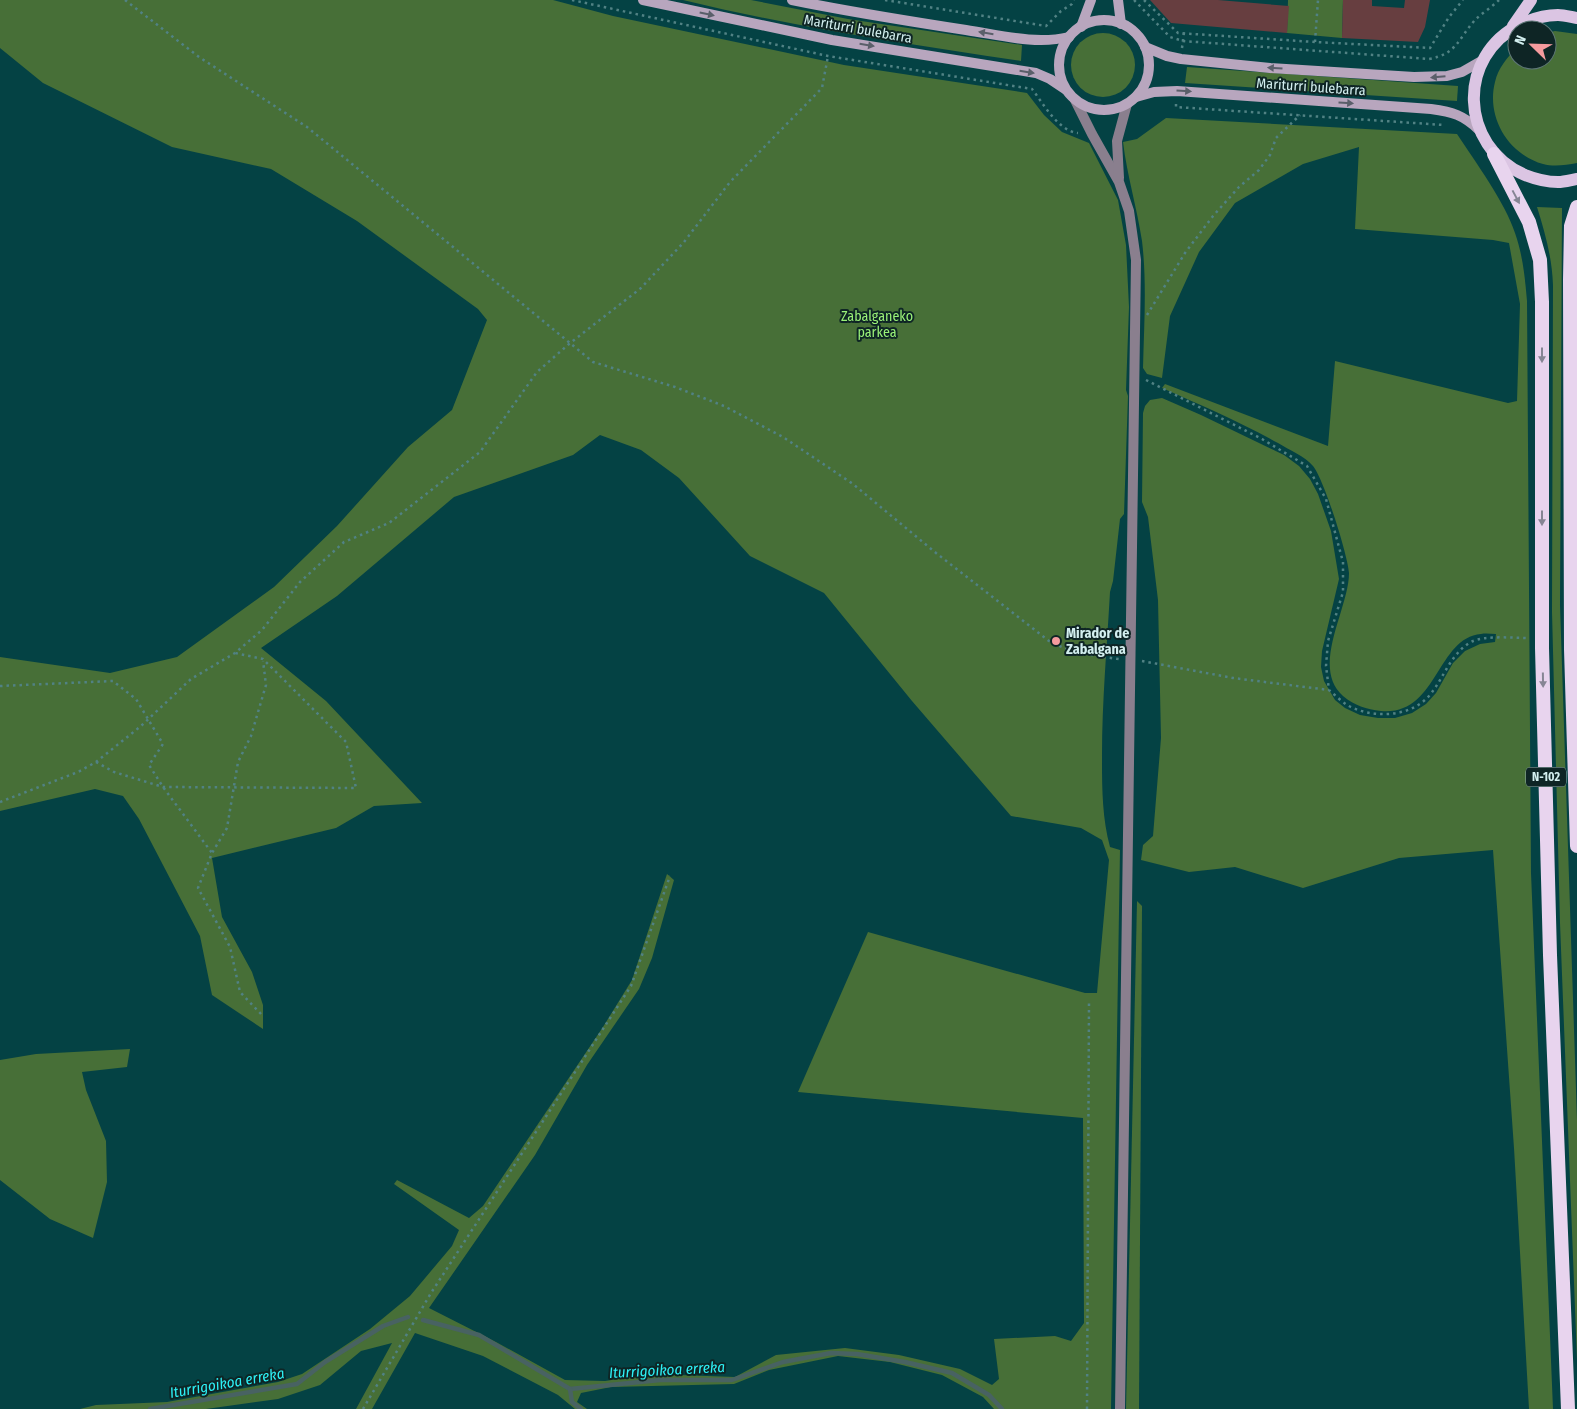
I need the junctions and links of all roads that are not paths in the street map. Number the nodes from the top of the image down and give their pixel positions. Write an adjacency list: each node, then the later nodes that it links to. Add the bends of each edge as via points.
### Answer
1 (643, 0): 15 (main road, Mariturri bulebarra, one-way to 15, via 832,40 1036,73)
2 (792, 0): 12 (main road, Mariturri bulebarra, one-way to 2, via 1052,41 1030,40)
3 (1091, 0): 10 (main road)
4 (1118, 0): 9 (main road)
5 (1531, 0): 7 (main road)
6 (1577, 18): 8 (main road, via 1558,15)
7 (1518, 20)
8 (1529, 20)
9 (1121, 24): 10 (main road, via 1107,20); 13 (main road, via 1139,37)
10 (1081, 27): 12 (main road)
11 (1507, 32): 14 (main road, via 1494,43)
12 (1069, 37): 15 (main road, via 1059,62)
13 (1145, 47): 14 (main road, Mariturri bulebarra, one-way to 13, via 1455,74 1414,77 1181,59); 17 (main road, via 1148,73 1144,86)
14 (1483, 60): 18 (main road, via 1475,83 1474,107)
15 (1065, 89): 16 (main road)
16 (1075, 100): 17 (main road, via 1100,110 1114,109); 21 (street)
17 (1131, 100): 18 (main road, Mariturri bulebarra, one-way to 18, via 1154,92 1177,91 1431,108 1458,114); 21 (street, via 1117,141)
18 (1480, 130): 19 (main road)
19 (1494, 154): 20 (main road, via 1513,170 1534,179 1558,182); 25 (highway, N-102, one-way to 25, via 1529,222 1540,260 1542,648)
20 (1577, 179)
21 (1119, 182): 24 (street, via 1130,211 1136,260)
22 (1577, 207): 23 (highway, N-102, via 1571,226 1570,280 1571,639)
23 (1577, 846)
24 (1120, 1409)
25 (1568, 1409)

